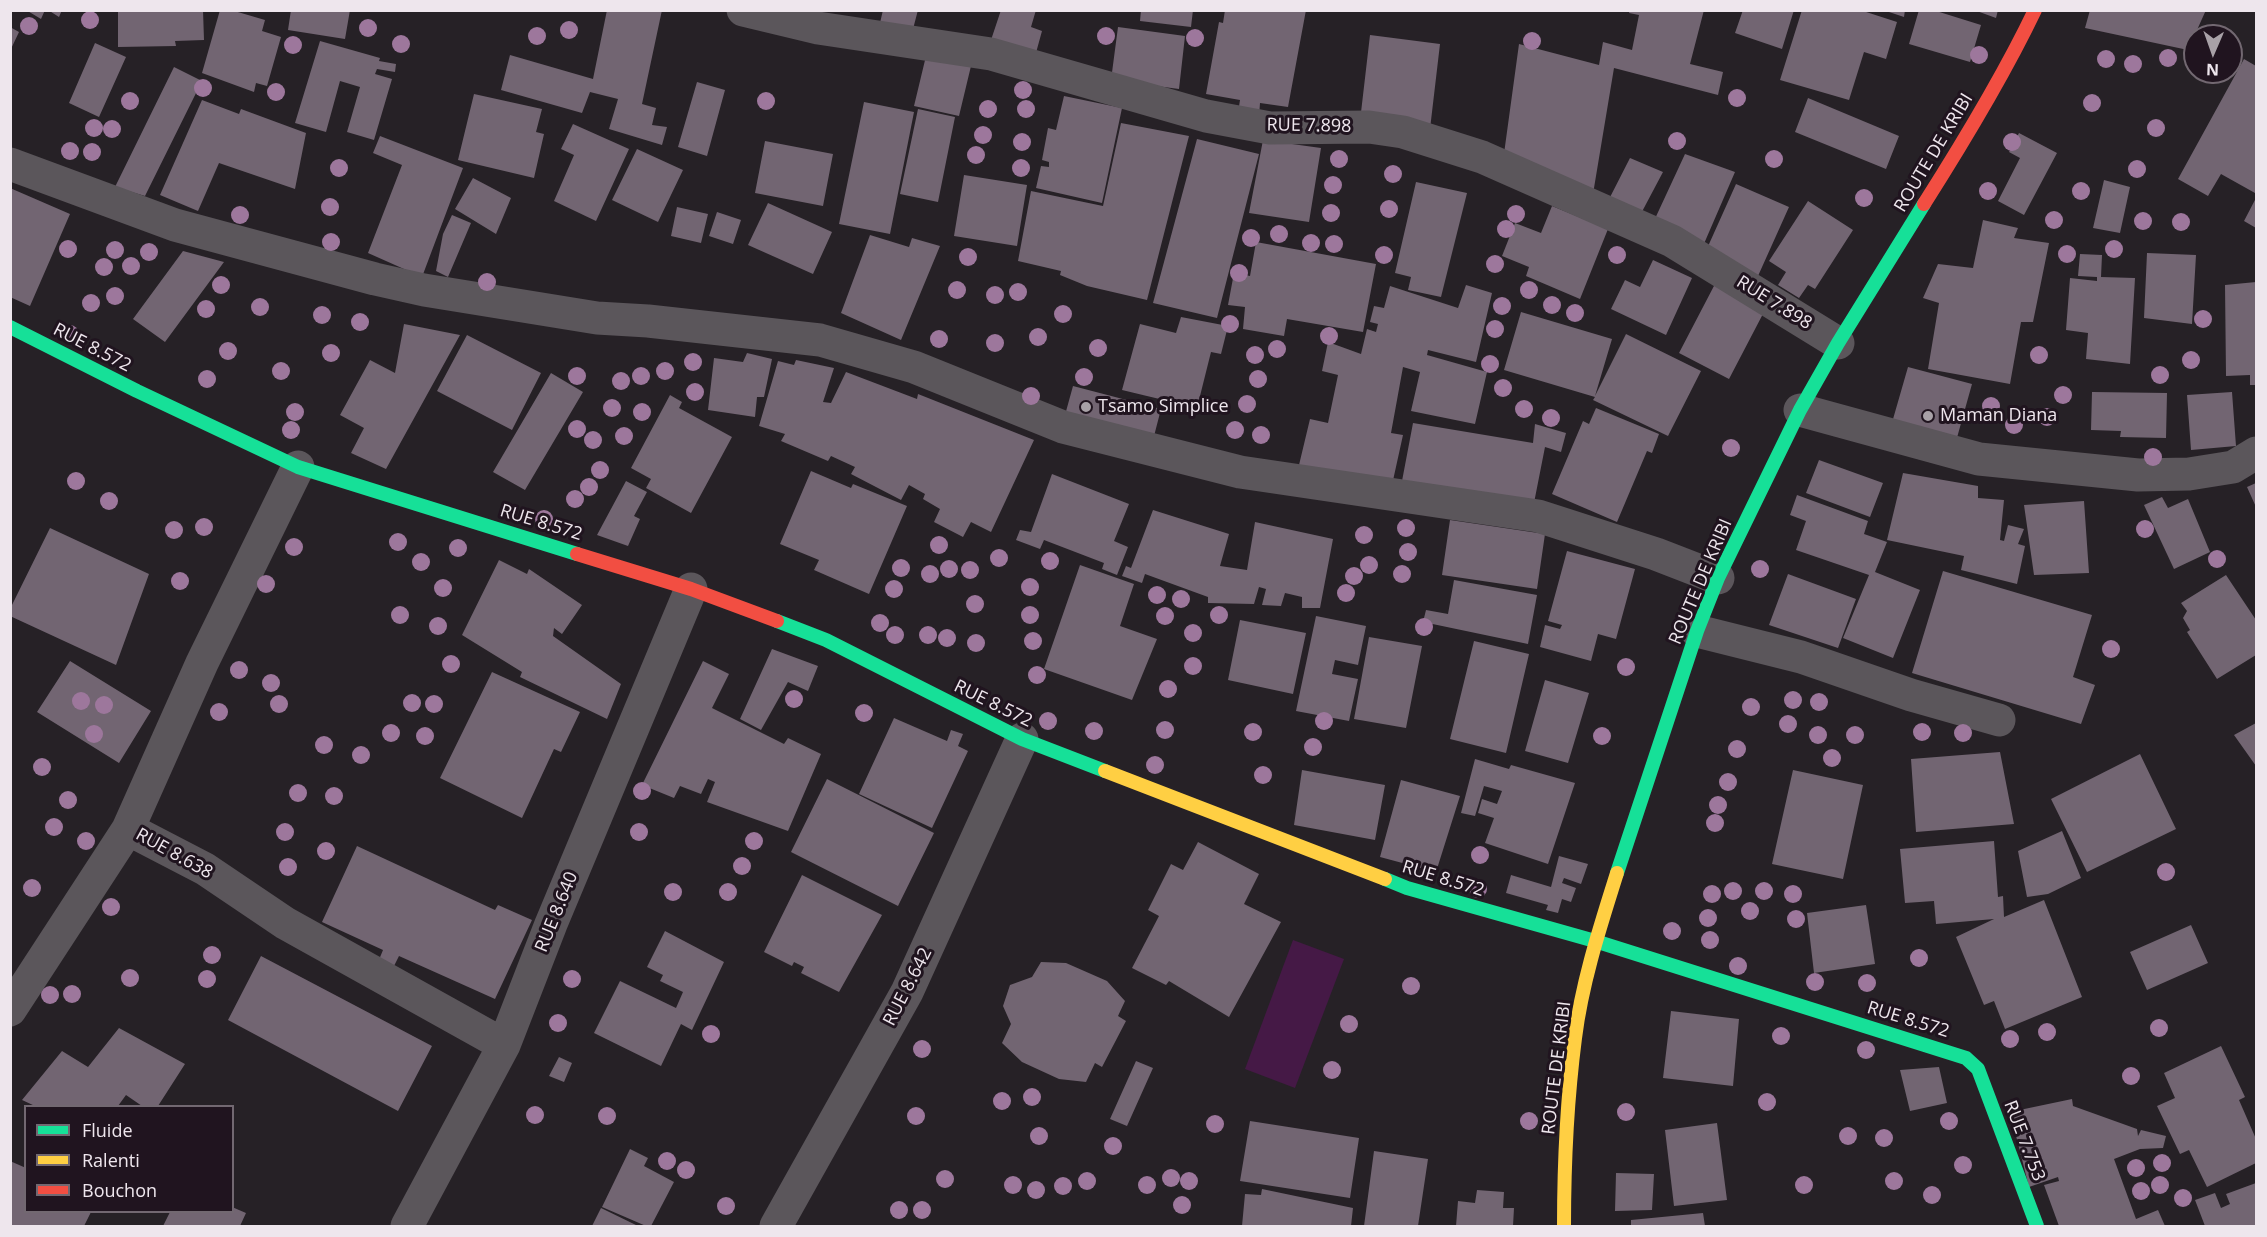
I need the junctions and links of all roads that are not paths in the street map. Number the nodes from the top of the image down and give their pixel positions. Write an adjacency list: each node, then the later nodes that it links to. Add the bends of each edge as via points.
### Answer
1 (743, 10): 5 (street, RUE 7.898, via 818,28 991,54 1206,116 1270,128 1369,127 1403,132 1482,157 1672,241)
2 (2036, 10): 5 (street, ROUTE DE KRIBI, via 1970,132)
3 (10, 164): 9 (street, via 175,225 375,279 597,318 820,340 914,367 1063,427 1240,472 1538,516)
4 (10, 327): 8 (street, RUE 8.572)
5 (1838, 343): 6 (street, ROUTE DE KRIBI)
6 (1800, 410): 7 (street, via 1979,459 2138,475 2189,474 2233,467); 9 (street, ROUTE DE KRIBI)
7 (2256, 453)
8 (298, 467): 10 (street, RUE 8.572); 14 (street, RUE 8.638, via 202,663)
9 (1718, 578): 11 (street, ROUTE DE KRIBI)
10 (691, 589): 13 (street, RUE 8.572, via 826,640); 17 (street, RUE 8.640)
11 (1697, 631): 12 (street, via 1801,657 1911,695); 15 (street, ROUTE DE KRIBI)
12 (2000, 720)
13 (1022, 739): 15 (street, RUE 8.572, via 1407,888); 19 (street, RUE 8.642, via 907,992)
14 (128, 829): 16 (street); 17 (street, RUE 8.638, via 205,870 285,923)
15 (1595, 941): 18 (street, RUE 8.572, via 1954,1053); 21 (street, ROUTE DE KRIBI, via 1575,1036 1564,1161)
16 (10, 1010)
17 (504, 1045): 20 (street, RUE 8.640)
18 (1978, 1069): 22 (street, RUE 7.753)
19 (778, 1226)
20 (407, 1227)
21 (1564, 1227)
22 (2037, 1227)

